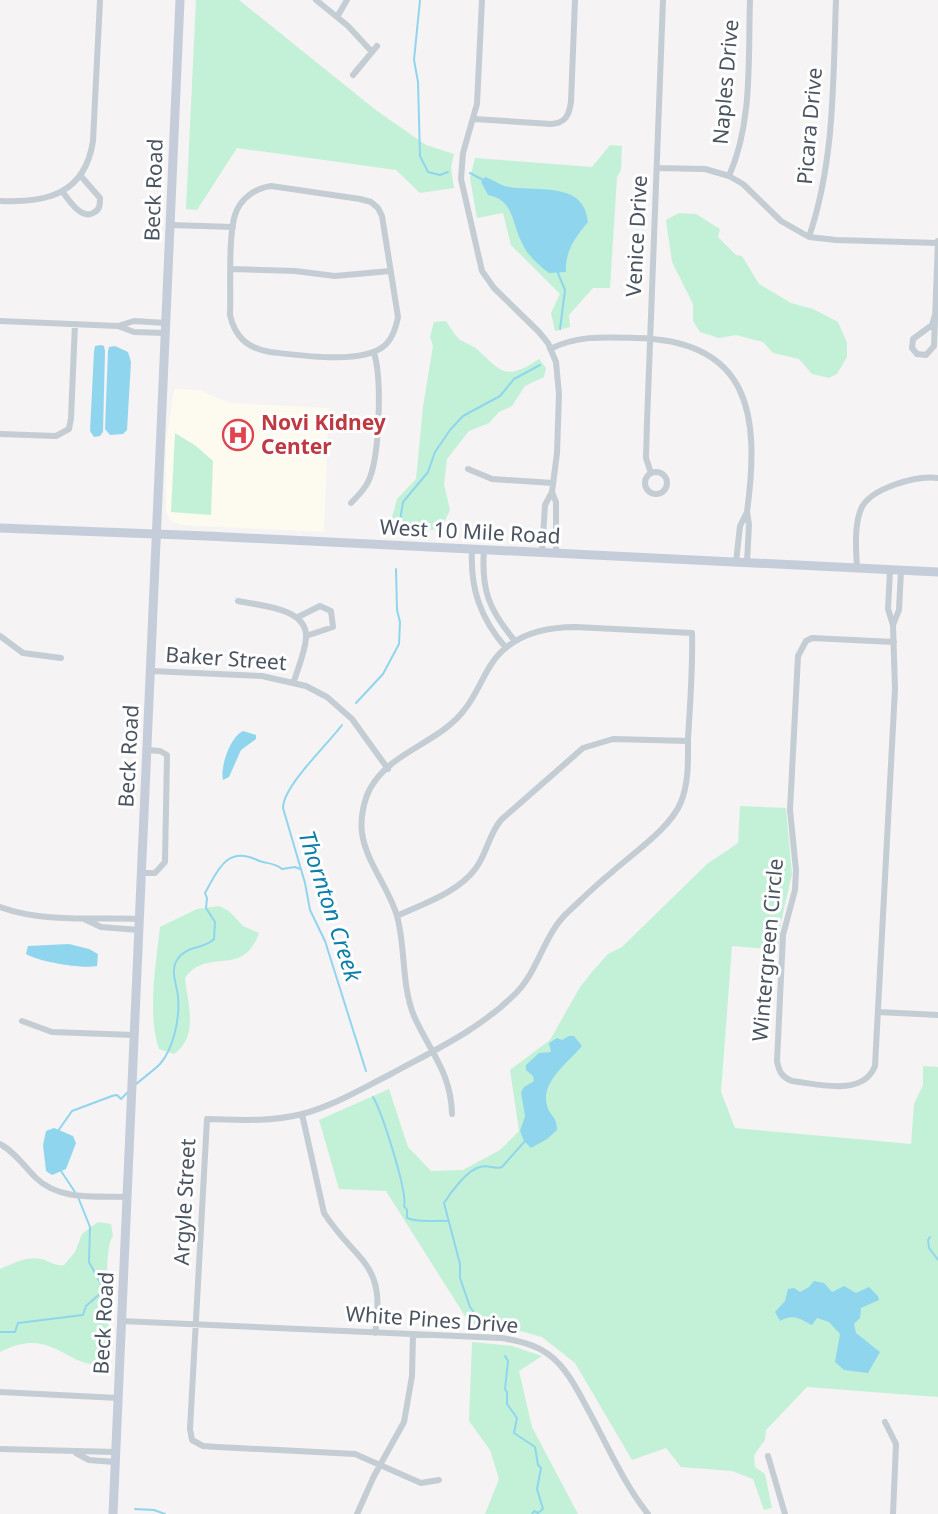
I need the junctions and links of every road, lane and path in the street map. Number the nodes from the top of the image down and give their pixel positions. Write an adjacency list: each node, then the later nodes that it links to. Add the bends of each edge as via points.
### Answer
1 (100, 0): 14 (street, via 93,141)
2 (180, 0): 18 (main road, Beck Road)
3 (316, 0): 10 (street)
4 (347, 0): 10 (street)
5 (482, 0): 12 (street)
6 (575, 0): 12 (street, via 567,117 551,124)
7 (663, 0): 13 (street, Venice Drive)
8 (750, 0): 15 (street, Naples Drive, via 744,127)
9 (836, 0): 20 (street, Picara Drive, via 828,158)
10 (337, 17): 11 (street, via 374,49)
11 (353, 75)
12 (474, 119): 31 (street, via 463,153 461,179 479,265 489,283)
13 (657, 168): 15 (street, Naples Drive, via 705,169); 30 (street, Venice Drive)
14 (80, 175): 16 (street); 16 (street, via 100,198 95,212 79,211)
15 (729, 176): 20 (street, via 781,221)
16 (62, 191): 17 (street, via 35,201)
17 (0, 201)
18 (170, 225): 19 (street); 26 (main road, Beck Road)
19 (233, 227): 22 (street); 23 (street, via 242,202 263,187 371,202 382,216)
20 (809, 237): 21 (street)
21 (938, 242): 24 (street)
22 (231, 269): 23 (street, via 352,276); 32 (street, via 234,330 257,350 347,356)
23 (390, 271): 32 (street, via 398,317 390,340)
24 (935, 315): 24 (street, via 932,350 917,354 912,348 914,339 932,325)
25 (0, 321): 27 (street)
26 (166, 323): 28 (street, via 134,321); 29 (main road, Beck Road)
27 (75, 324): 28 (street); 33 (street, via 69,429 56,436)
28 (118, 326): 29 (street, via 134,332)
29 (165, 333): 42 (main road, Beck Road)
30 (650, 338): 31 (street, via 591,337); 35 (street, Venice Drive, via 646,458); 40 (street, via 677,341 710,355 741,391 752,437)
31 (550, 349): 37 (street, via 559,394)
32 (374, 353): 39 (street, via 379,387 373,466 366,486)
33 (0, 434)
34 (468, 469): 37 (street, via 492,480)
35 (651, 473)
36 (938, 478): 49 (street, via 894,484 864,503)
37 (554, 483): 38 (street)
38 (552, 492): 45 (street, via 545,505); 46 (street, via 556,502)
39 (351, 503)
40 (747, 512): 47 (street, via 738,535); 48 (street)
41 (0, 528): 42 (main road, West 10 Mile Road)
42 (156, 534): 43 (main road, West 10 Mile Road); 64 (main road, Beck Road)
43 (472, 549): 44 (main road, West 10 Mile Road); 54 (street)
44 (484, 550): 45 (main road, West 10 Mile Road); 53 (street)
45 (542, 553): 46 (main road, West 10 Mile Road)
46 (555, 554): 47 (main road, West 10 Mile Road)
47 (736, 562): 48 (main road, West 10 Mile Road)
48 (747, 562): 49 (main road, West 10 Mile Road)
49 (857, 568): 50 (main road, West 10 Mile Road)
50 (890, 570): 51 (main road, West 10 Mile Road); 57 (street, Wintergreen Circle, via 888,609)
51 (901, 570): 52 (main road, West 10 Mile Road); 57 (street, Wintergreen Circle, via 899,610)
52 (938, 572)
53 (485, 594): 54 (street); 60 (street)
54 (475, 596): 62 (street)
55 (238, 601): 56 (street)
56 (298, 617): 59 (street); 59 (street, via 320,606 331,611 333,627)
57 (893, 625): 61 (street, Wintergreen Circle)
58 (0, 636): 63 (street, via 23,653)
59 (306, 636): 65 (street)
60 (515, 641): 62 (street); 66 (street, Argyle Street, via 530,632 561,626 692,633)
61 (894, 642): 75 (street, Wintergreen Circle); 75 (street, Wintergreen Circle, via 812,638 798,656 790,810 796,870 783,935 779,1071 792,1081 845,1086 863,1082 875,1066)
62 (506, 648): 68 (street, via 457,719)
63 (61, 658)
64 (151, 671): 65 (street, Baker Street); 67 (main road, Beck Road)
65 (294, 681): 68 (street, Baker Street, via 342,709)
66 (688, 741): 71 (street, via 613,739 583,748 500,820 467,877); 79 (street, Argyle Street, via 685,787 674,814 566,914 519,990 467,1033)
67 (147, 750): 69 (main road, Beck Road); 69 (street, via 167,755 165,862 155,873)
68 (388, 769): 71 (street, via 370,788 362,831)
69 (142, 873): 73 (main road, Beck Road)
70 (0, 907): 72 (street, via 24,915)
71 (397, 916): 79 (street, via 408,997)
72 (82, 919): 73 (street); 74 (street, via 101,927)
73 (140, 919): 74 (main road, Beck Road)
74 (139, 930): 78 (main road, Beck Road)
75 (878, 1012): 76 (street)
76 (938, 1015)
77 (22, 1021): 78 (street, via 52,1032)
78 (134, 1035): 83 (main road, Beck Road)
79 (432, 1051): 80 (street, Argyle Street, via 329,1105); 81 (street, via 447,1078)
80 (302, 1114): 85 (street, Argyle Street, via 258,1120 207,1119); 86 (street, via 324,1213 367,1263 376,1285)
81 (452, 1114)
82 (0, 1144): 83 (street, via 48,1188 70,1195)
83 (127, 1197): 84 (main road, Beck Road)
84 (121, 1321): 85 (street, White Pines Drive); 89 (main road, Beck Road)
85 (195, 1324): 86 (street, White Pines Drive); 94 (street, Argyle Street, via 192,1440 203,1446 355,1454)
86 (374, 1333): 87 (street, White Pines Drive)
87 (413, 1335): 94 (street, via 404,1422); 98 (street, White Pines Drive, via 502,1338 547,1353 574,1384 633,1495)
88 (0, 1392): 89 (street)
89 (118, 1398): 93 (main road, Beck Road)
90 (885, 1422): 100 (street, via 896,1444)
91 (0, 1449): 93 (street, via 76,1452 89,1460)
92 (768, 1456): 99 (street)
93 (115, 1457): 96 (main road, Beck Road)
94 (380, 1464): 95 (street, Argyle Street, via 421,1483); 97 (street)
95 (439, 1480)
96 (113, 1514)
97 (358, 1514)
98 (648, 1514)
99 (785, 1514)
100 (893, 1514)

